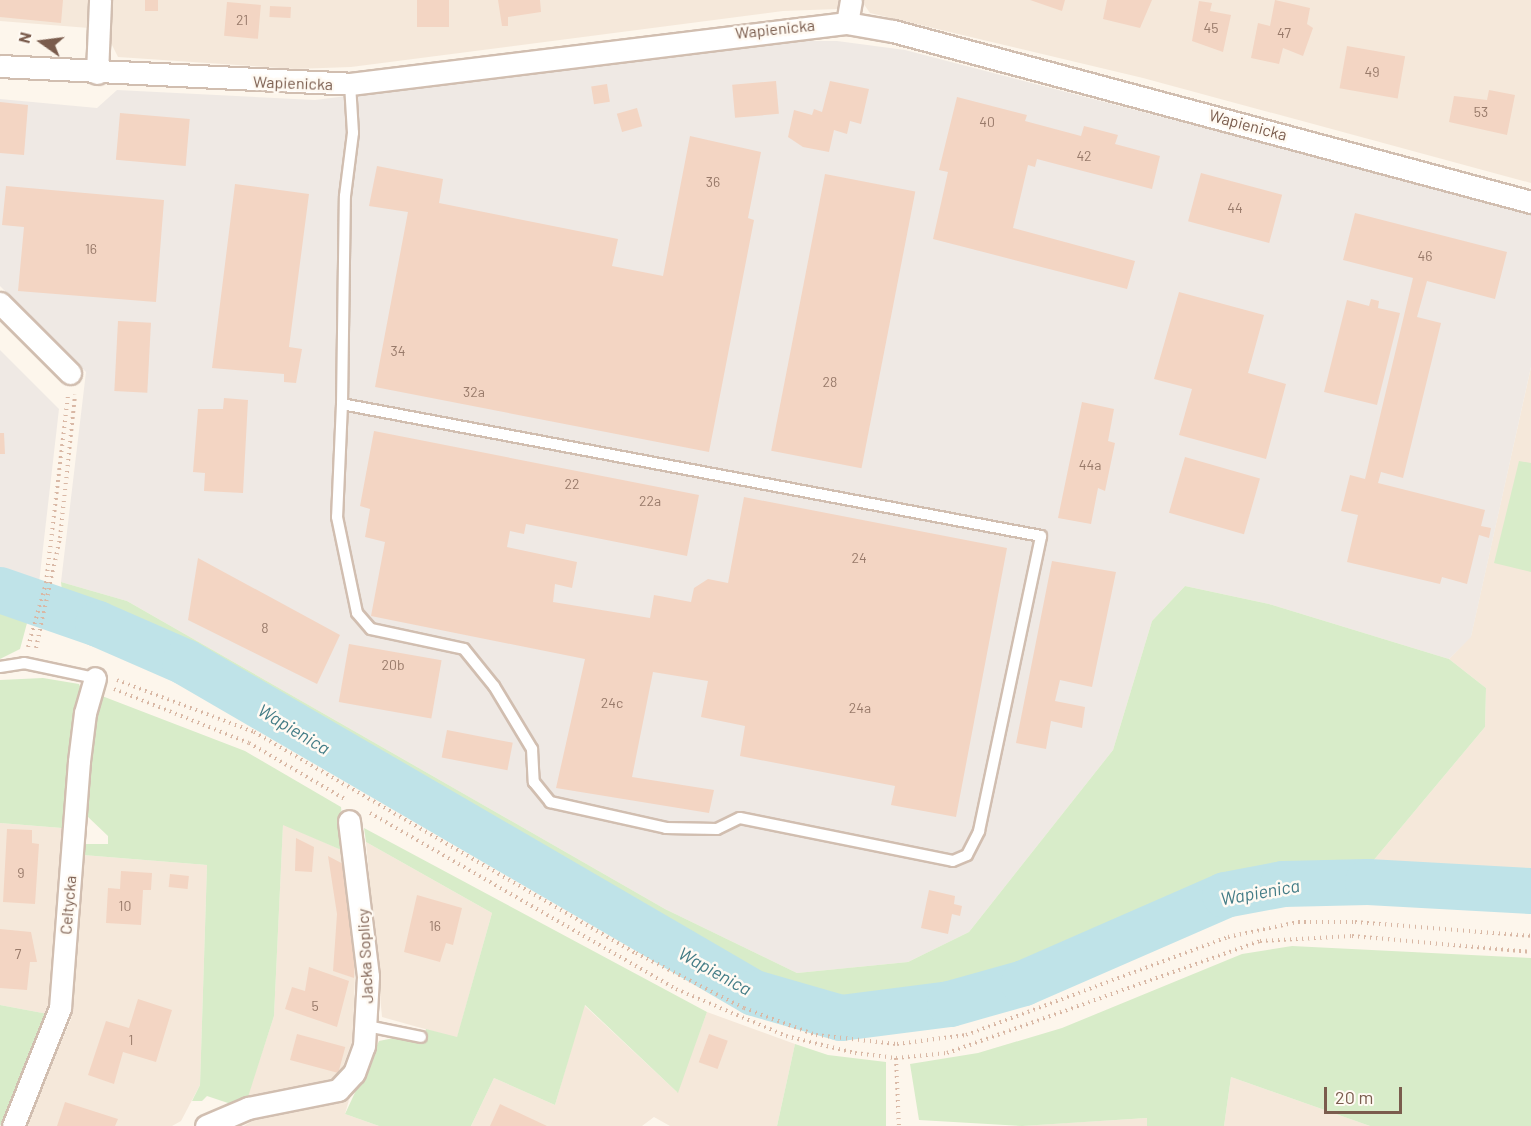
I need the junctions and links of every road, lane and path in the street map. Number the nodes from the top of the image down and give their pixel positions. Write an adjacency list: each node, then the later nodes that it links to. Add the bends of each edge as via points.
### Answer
1 (100, 0): 5 (street)
2 (851, 0): 3 (street)
3 (847, 23): 6 (street, Wapienicka); 7 (street, Wapienicka, via 893,31)
4 (0, 66): 5 (street, Wapienicka)
5 (97, 73): 6 (street, Wapienicka)
6 (350, 84): 10 (lane, via 353,133 345,196)
7 (1531, 202)
8 (0, 303): 9 (street)
9 (70, 373): 11 (path, via 46,583); 12 (path, via 77,379 74,414 52,584)
10 (342, 404): 10 (lane, via 1041,536 978,831 967,855 953,861 740,818 717,829 666,828 550,802 534,782 532,749 494,687 464,649 371,630 357,613 337,517)
11 (34, 624)
12 (41, 626)
13 (0, 667): 14 (lane, via 24,663)
14 (96, 678): 15 (path, via 249,743); 16 (path, via 109,677 254,732 636,953 744,1008 816,1035 897,1044 966,1035 1228,937 1298,922 1355,922); 21 (street, Celtycka, via 85,713 79,760 60,1008)
15 (352, 809): 18 (street, Jacka Soplicy, via 366,940); 20 (path, via 676,989 786,1036 830,1049)
16 (1531, 936)
17 (1531, 952): 20 (path, via 1352,936 1260,941 1008,1034 947,1053)
18 (366, 1026): 19 (lane); 22 (street, Jacka Soplicy, via 354,1073 338,1090 248,1108)
19 (421, 1037)
20 (896, 1058): 23 (path)
21 (13, 1126)
22 (206, 1126)
23 (899, 1126)

